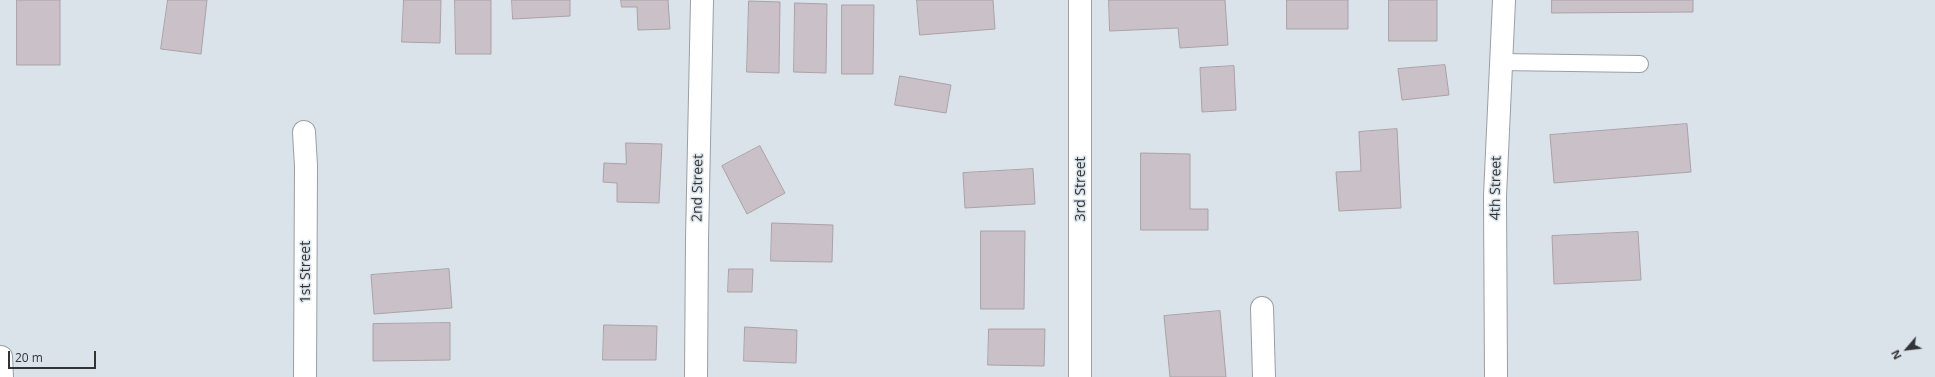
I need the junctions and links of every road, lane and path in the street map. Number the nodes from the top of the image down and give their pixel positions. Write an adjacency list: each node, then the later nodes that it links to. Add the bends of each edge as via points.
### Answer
1 (702, 0): 9 (street, 2nd Street)
2 (1080, 0): 10 (street, 3rd Street)
3 (1504, 0): 4 (street, 4th Street)
4 (1501, 62): 5 (lane); 12 (street, 4th Street, via 1495,196)
5 (1640, 64)
6 (304, 132): 8 (street, 1st Street)
7 (1262, 308): 11 (street)
8 (305, 377)
9 (696, 377)
10 (1080, 377)
11 (1264, 377)
12 (1496, 377)

